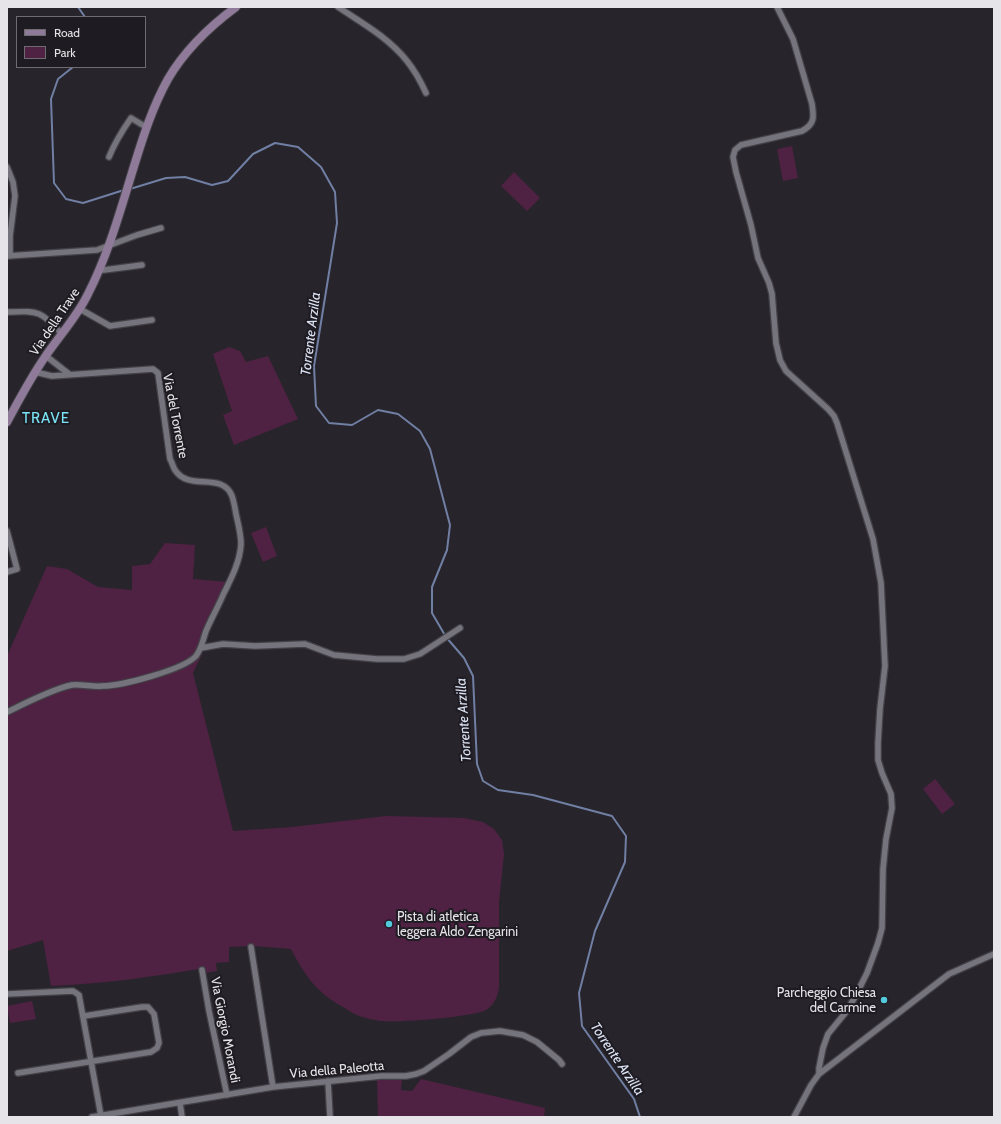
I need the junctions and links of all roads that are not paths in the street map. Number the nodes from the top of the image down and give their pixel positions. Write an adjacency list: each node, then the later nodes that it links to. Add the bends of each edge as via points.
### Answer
1 (236, 7): 5 (main road, Via della Trave, via 212,26 179,62 161,93)
2 (338, 7): 4 (street, via 382,37 402,55 415,71)
3 (778, 7): 34 (street, via 793,39 812,104 812,122 802,131 741,146 733,157 758,258 772,294 780,360 786,371 834,416 873,539 881,583 885,643 878,760 891,794 892,808 886,839 882,928 878,943 855,997 828,1034)
4 (426, 93)
5 (146, 127): 6 (street, via 131,118 119,134); 9 (main road, Via della Trave)
6 (110, 157)
7 (7, 167): 10 (street, via 15,196)
8 (161, 228): 9 (street)
9 (109, 245): 10 (street, via 97,250); 12 (main road, Via della Trave)
10 (8, 256)
11 (142, 265): 12 (street)
12 (100, 269): 13 (main road, Via della Trave)
13 (80, 309): 15 (street, via 110,326); 16 (main road, Via della Trave)
14 (7, 312): 16 (street, via 39,312)
15 (152, 320)
16 (62, 334): 17 (main road, Via della Trave)
17 (46, 356): 18 (main road, Via della Trave); 19 (street)
18 (35, 372): 19 (street, Via del Torrente, via 48,375); 20 (main road, Via della Trave)
19 (69, 374): 24 (street, Via del Torrente, via 154,369 158,374 170,459 175,470 188,481 219,483 232,495 241,544 237,564 206,631)
20 (7, 422)
21 (7, 531): 22 (street, via 17,569)
22 (7, 572)
23 (460, 628): 24 (street, via 420,654 404,659 334,655 305,644 223,644)
24 (201, 648): 25 (street, via 190,660 160,673 113,686 72,685)
25 (7, 712)
26 (251, 947): 36 (street)
27 (994, 954): 34 (street, via 949,974)
28 (202, 970): 37 (street, Via Giorgio Morandi)
29 (7, 994): 30 (street, via 74,991 80,996)
30 (84, 1016): 31 (street); 31 (street, via 144,1006 150,1009 154,1016 159,1044 154,1051)
31 (92, 1062): 33 (street); 39 (street)
32 (562, 1064): 35 (street, Via della Paleotta, via 537,1042 523,1035 500,1031 471,1036 424,1071 416,1074)
33 (18, 1073)
34 (819, 1074): 43 (street)
35 (328, 1081): 36 (street, Via della Paleotta); 42 (street)
36 (273, 1087): 37 (street, Via della Paleotta)
37 (227, 1095): 38 (street, Via della Paleotta)
38 (180, 1103): 39 (street, Via della Paleotta); 41 (street)
39 (102, 1116): 40 (street, Via della Paleotta)
40 (92, 1117)
41 (182, 1117)
42 (330, 1117)
43 (794, 1117)

